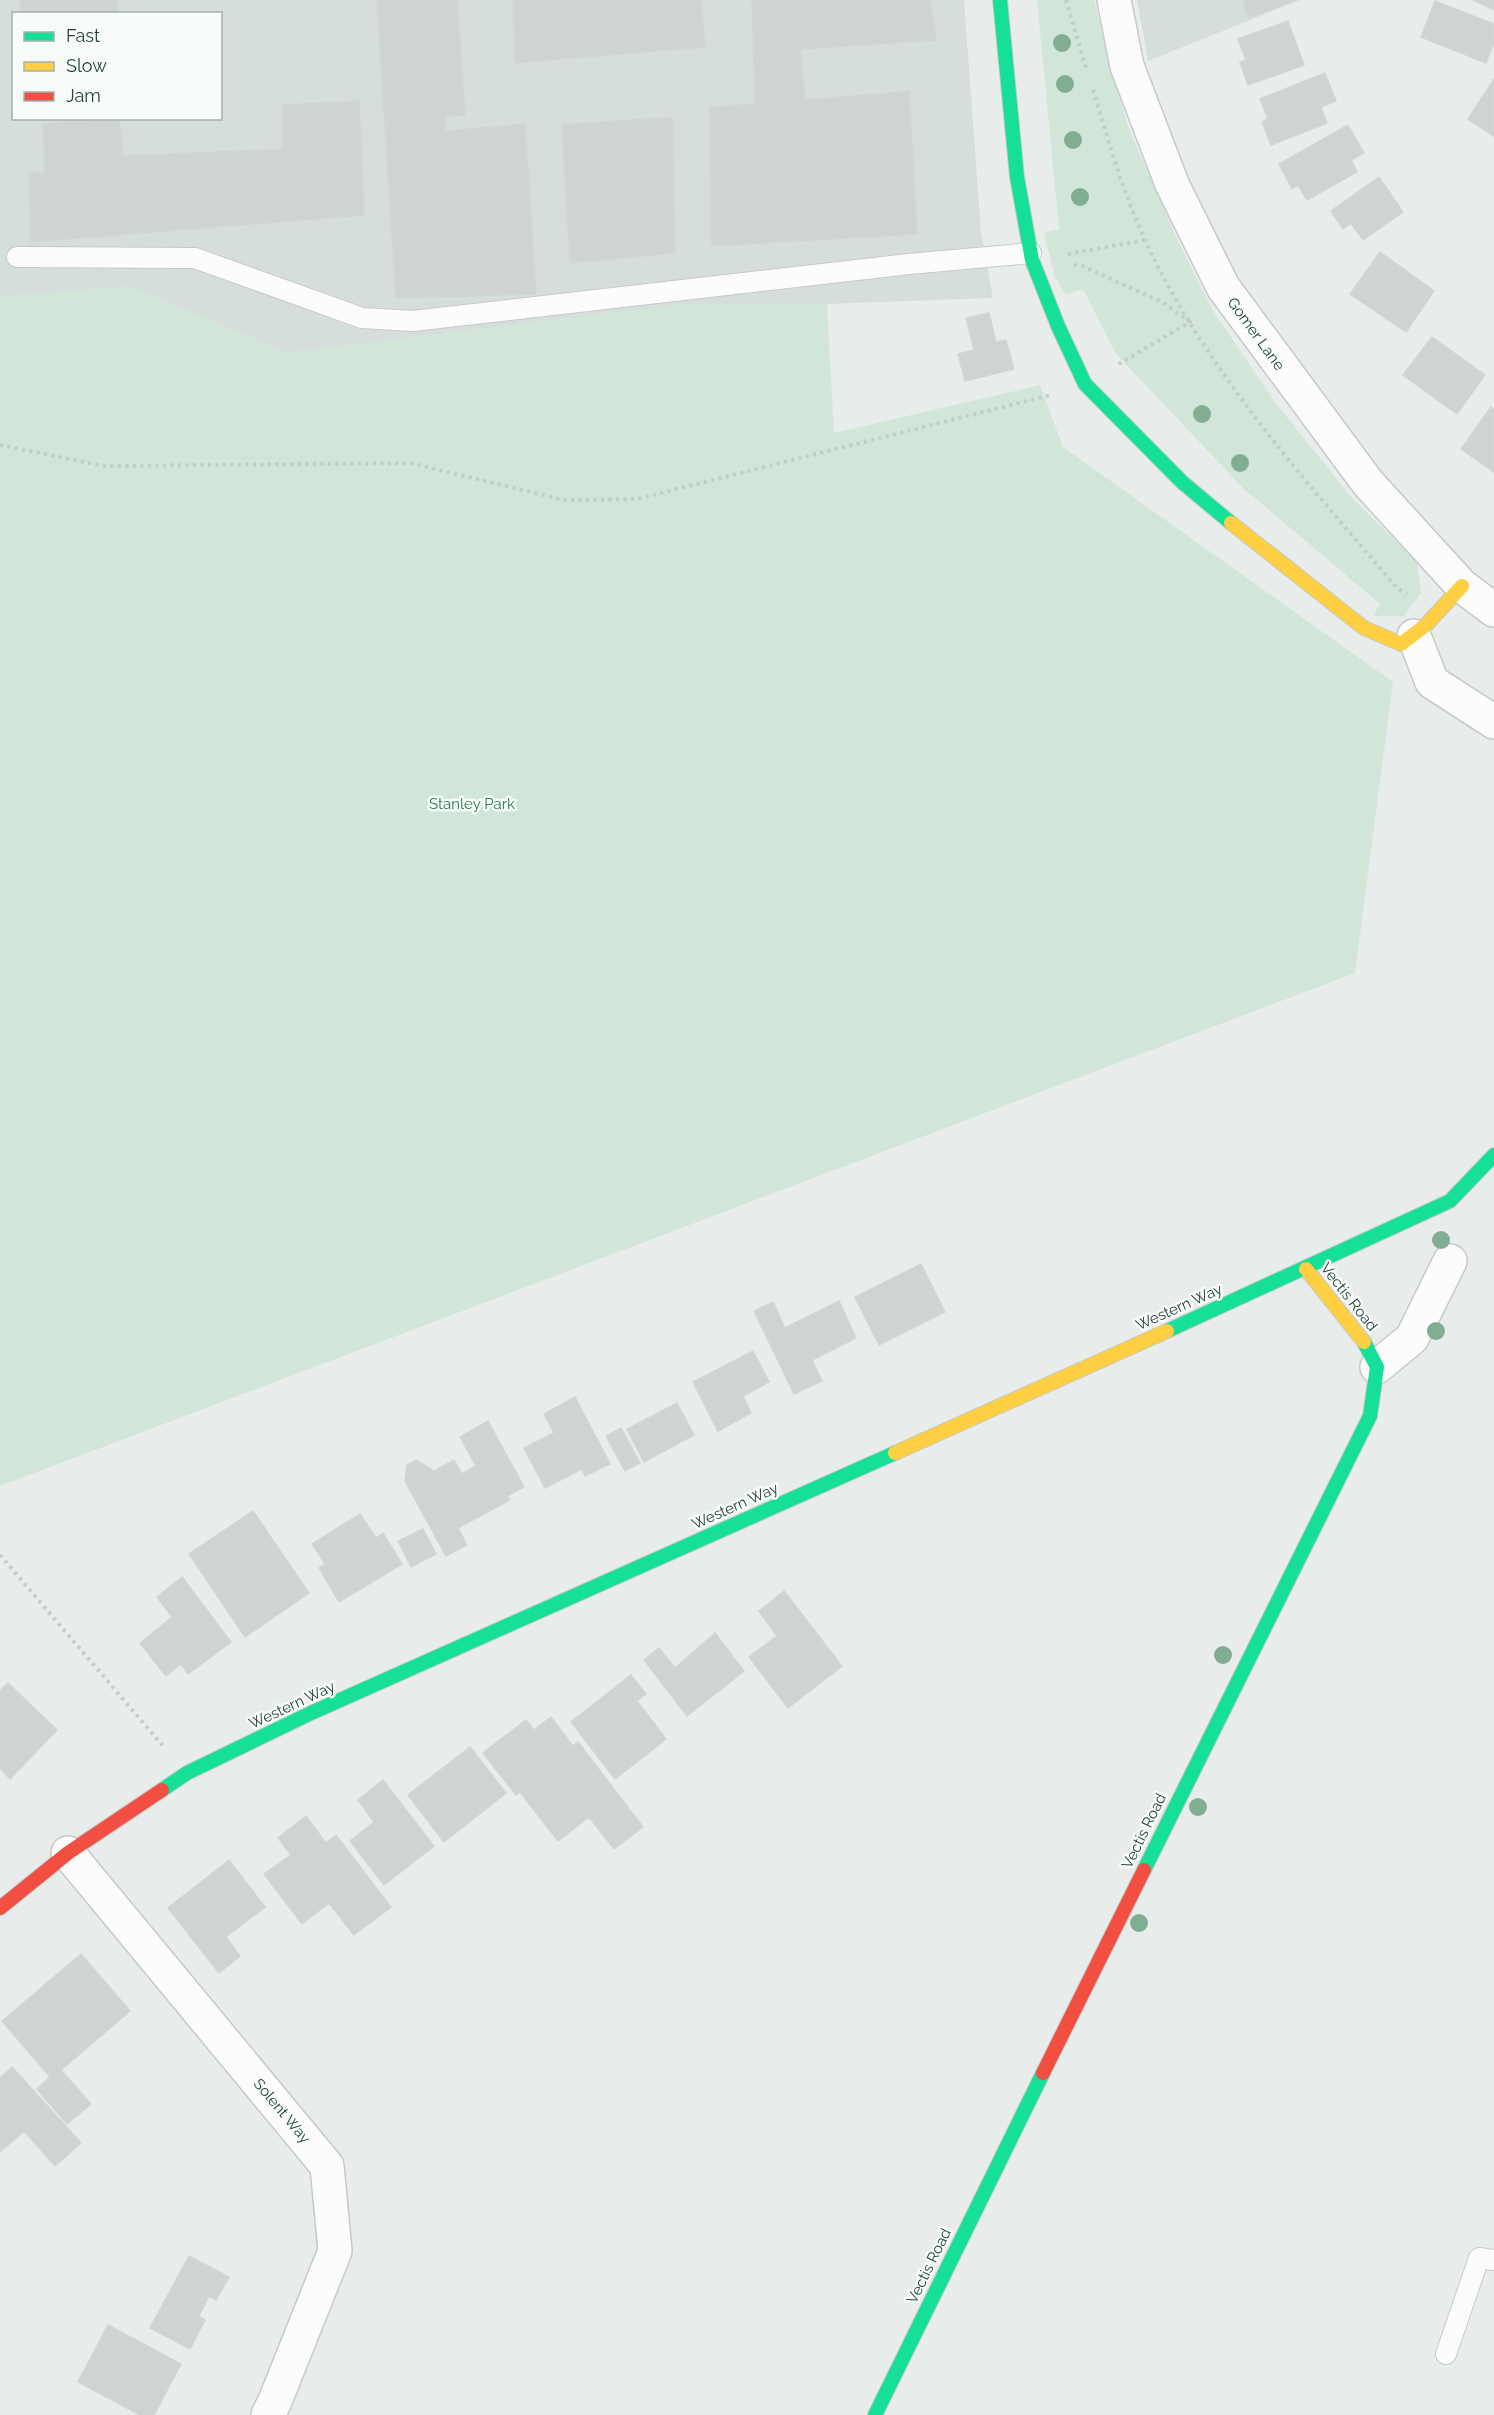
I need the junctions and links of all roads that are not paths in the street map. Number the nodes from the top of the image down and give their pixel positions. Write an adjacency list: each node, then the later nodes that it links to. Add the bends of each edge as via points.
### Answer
1 (1000, 0): 3 (street, via 1017,177)
2 (1114, 0): 5 (street, Gomer Lane, via 1127,66 1172,184 1223,287 1368,483)
3 (1031, 256): 4 (lane, via 909,264 413,321 362,318 195,258); 7 (street, via 1085,384 1182,482 1364,628 1401,644)
4 (17, 257)
5 (1462, 586): 6 (street, Gomer Lane); 7 (street)
6 (1494, 610)
7 (1414, 636): 8 (street, via 1432,682)
8 (1494, 722)
9 (1494, 1155): 11 (street, Western Way, via 1450,1201)
10 (1450, 1261): 12 (street, via 1412,1338)
11 (1306, 1269): 12 (street, Vectis Road, via 1361,1335); 13 (street, Western Way, via 322,1708 187,1773)
12 (1377, 1366): 18 (street, Vectis Road, via 1370,1416)
13 (68, 1853): 14 (street, Western Way); 17 (street, Solent Way, via 327,2166 335,2252)
14 (0, 1908)
15 (1494, 2260): 16 (lane, via 1479,2258)
16 (1446, 2355)
17 (268, 2415)
18 (875, 2415)

